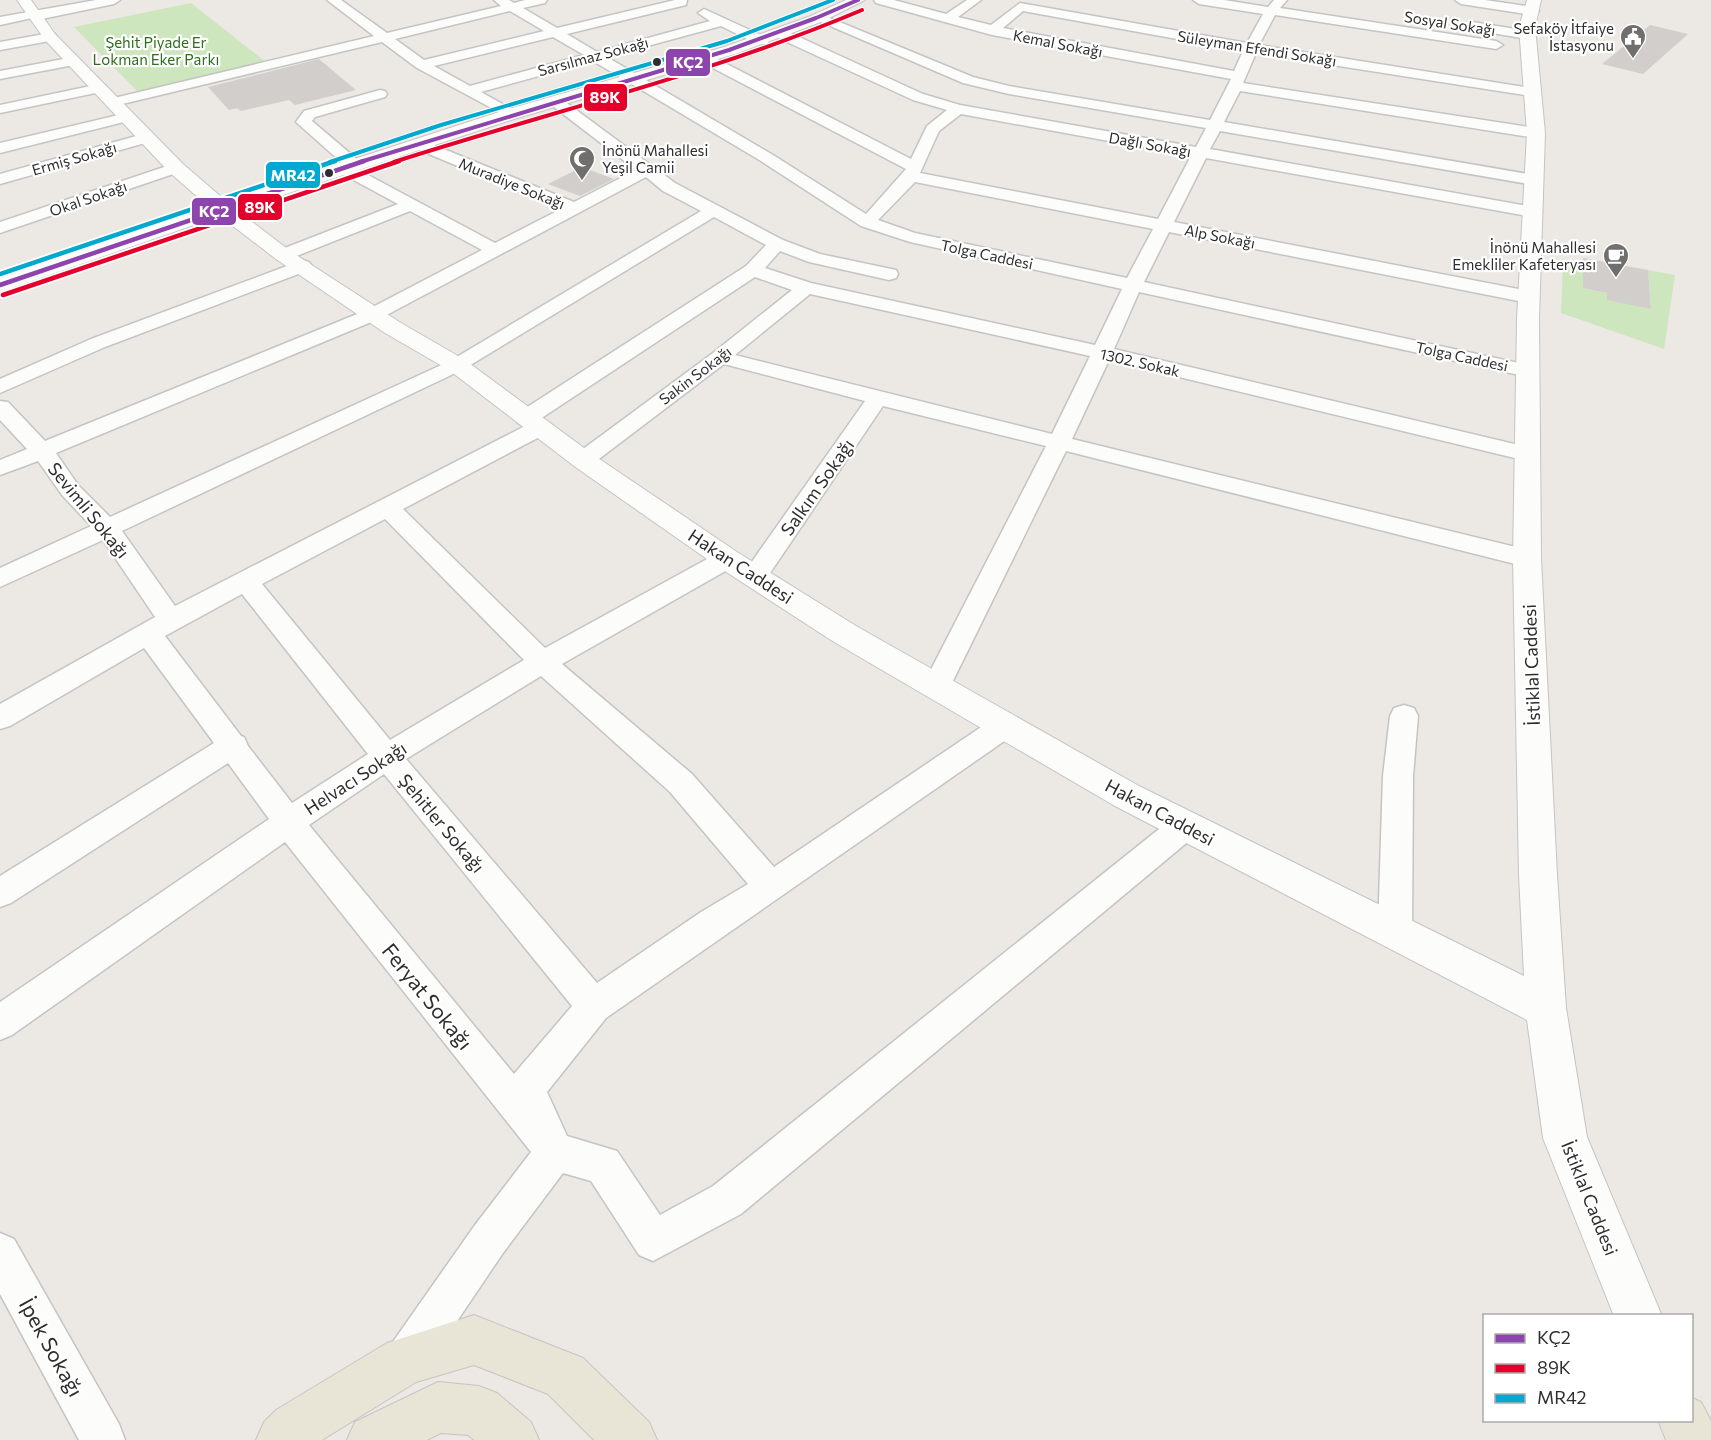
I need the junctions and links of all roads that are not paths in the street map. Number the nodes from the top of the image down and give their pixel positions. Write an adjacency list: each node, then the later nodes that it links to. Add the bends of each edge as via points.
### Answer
1 (114, 0): 14 (street)
2 (541, 0): 11 (street)
3 (858, 0): 16 (street)
4 (880, 0): 17 (street, Kemal Sokağı)
5 (975, 0): 17 (street)
6 (1199, 0): 12 (street)
7 (1461, 0): 13 (street)
8 (680, 1): 19 (street); 23 (street)
9 (360, 2): 10 (street)
10 (337, 3): 20 (street)
11 (506, 3): 23 (street, Tolga Caddesi); 25 (street)
12 (1276, 6): 27 (street); 29 (street)
13 (1531, 15): 21 (street, Sosyal Sokağı); 38 (street, İstiklal Caddesi)
14 (36, 17): 18 (street); 28 (street); 32 (street, Hakan Caddesi)
15 (384, 18): 20 (street)
16 (820, 19): 24 (street); 45 (street, via 968,81)
17 (946, 20): 22 (street, Kemal Sokağı)
18 (0, 21)
19 (721, 22): 26 (street); 30 (street, Sarsılmaz Sokağı)
20 (363, 23): 25 (street)
21 (1460, 24)
22 (992, 31): 29 (street, Süleyman Efendi Sokağı, via 1020,7); 36 (street, Kemal Sokağı)
23 (554, 33): 30 (street, Tolga Caddesi); 33 (street)
24 (781, 34): 26 (street); 43 (street, Dağlı Sokağı, via 918,97)
25 (381, 37): 33 (street); 41 (street)
26 (762, 41): 31 (street)
27 (1496, 45)
28 (0, 46)
29 (1251, 48): 36 (street); 38 (street, Süleyman Efendi Sokağı)
30 (592, 56): 35 (street, Tolga Caddesi); 37 (street, Sarsılmaz Sokağı)
31 (707, 57): 35 (street); 54 (street, Alp Sokağı)
32 (74, 61): 34 (street); 41 (street, Hakan Caddesi)
33 (422, 65): 37 (street)
34 (0, 75)
35 (630, 79): 40 (street); 62 (street, Tolga Caddesi, via 767,158)
36 (1237, 81): 45 (street); 46 (street, Kemal Sokağı)
37 (466, 91): 44 (street)
38 (1531, 92): 46 (street, İstiklal Caddesi)
39 (380, 94): 51 (street, via 309,114 304,122)
40 (555, 101): 44 (street); 53 (street)
41 (114, 102): 42 (street); 47 (street, Hakan Caddesi); 49 (street)
42 (0, 109)
43 (958, 109): 50 (street, Dağlı Sokağı); 54 (street, via 932,129)
44 (510, 114): 48 (street)
45 (1215, 126): 50 (street); 56 (street)
46 (1536, 133): 56 (street, İstiklal Caddesi)
47 (147, 138): 52 (street, Hakan Caddesi); 55 (street, Ermiş Sokağı)
48 (418, 144): 51 (street); 59 (street, Muradiye Sokağı)
49 (0, 148)
50 (1200, 153): 61 (street, Dağlı Sokağı); 63 (street)
51 (347, 166): 57 (street); 58 (street)
52 (176, 168): 58 (street, Hakan Caddesi); 64 (street, Okal Sokağı)
53 (646, 171): 59 (street); 60 (street)
54 (913, 171): 62 (street); 63 (street, Alp Sokağı)
55 (0, 179)
56 (1534, 180): 61 (street, İstiklal Caddesi)
57 (411, 205): 66 (street); 67 (street)
58 (222, 208): 67 (street, Hakan Caddesi); 70 (street)
59 (573, 208): 66 (street)
60 (712, 211): 65 (street); 77 (street)
61 (1533, 212): 73 (street, İstiklal Caddesi)
62 (867, 222): 71 (street, Tolga Caddesi, via 910,237)
63 (1163, 225): 71 (street); 73 (street, Alp Sokağı)
64 (0, 228)
65 (777, 244): 68 (street); 69 (street, via 815,258)
66 (495, 250): 74 (street)
67 (293, 260): 74 (street, Hakan Caddesi); 79 (street)
68 (753, 270): 72 (street, 1302. Sokak); 82 (street)
69 (889, 274)
70 (0, 285)
71 (1133, 285): 75 (street); 78 (street, Tolga Caddesi)
72 (806, 288): 75 (street, 1302. Sokak); 76 (street, Sakin Sokağı)
73 (1529, 297): 78 (street, İstiklal Caddesi)
74 (374, 314): 77 (street, Hakan Caddesi); 84 (street)
75 (1103, 353): 83 (street); 85 (street, 1302. Sokak)
76 (720, 357): 80 (street); 86 (street, Sakin Sokağı)
77 (457, 365): 82 (street, Hakan Caddesi); 89 (street)
78 (1528, 370): 85 (street, İstiklal Caddesi)
79 (0, 387)
80 (878, 398): 83 (street); 92 (street, Salkım Sokağı)
81 (0, 407): 84 (street, Sevimli Sokağı)
82 (532, 423): 86 (street, Hakan Caddesi); 88 (street)
83 (1058, 443): 90 (street); 97 (street)
84 (43, 452): 87 (street); 89 (street, Sevimli Sokağı, via 70,490)
85 (1527, 454): 90 (street, İstiklal Caddesi)
86 (583, 460): 91 (street, Hakan Caddesi)
87 (0, 468)
88 (387, 507): 94 (street); 96 (street)
89 (107, 528): 93 (street); 95 (street, Sevimli Sokağı)
90 (1527, 558): 109 (street, İstiklal Caddesi)
91 (727, 559): 92 (street, Hakan Caddesi); 96 (street, Helvacı Sokağı)
92 (755, 576): 97 (street, Hakan Caddesi)
93 (0, 578)
94 (246, 582): 95 (street); 102 (street, Şehitler Sokağı)
95 (159, 626): 99 (street); 101 (street, Feryat Sokağı)
96 (542, 662): 102 (street, Helvacı Sokağı); 105 (street, via 681,783)
97 (936, 687): 100 (street, Hakan Caddesi)
98 (1404, 716): 107 (street, via 1398,776)
99 (0, 718)
100 (1003, 727): 104 (street, Hakan Caddesi); 105 (street)
101 (234, 745): 103 (street, Feryat Sokağı); 106 (street)
102 (387, 757): 103 (street, Helvacı Sokağı); 108 (street, Şehitler Sokağı)
103 (288, 823): 110 (street, Helvacı Sokağı); 111 (street, Feryat Sokağı)
104 (1185, 826): 107 (street, Hakan Caddesi); 111 (street, via 727,1200 653,1241 603,1165)
105 (771, 887): 108 (street)
106 (0, 893)
107 (1395, 931): 109 (street, Hakan Caddesi)
108 (594, 1006): 111 (street, via 526,1088)
109 (1546, 1008): 113 (street, İstiklal Caddesi, via 1565,1138)
110 (0, 1023)
111 (555, 1152): 114 (street)
112 (0, 1253): 117 (street, İpek Sokağı)
113 (1637, 1314)
114 (405, 1361): 118 (main road, via 294,1428); 121 (main road, via 474,1340 565,1376)
115 (1676, 1422): 122 (main road)
116 (1684, 1422): 123 (main road)
117 (103, 1440)
118 (282, 1440)
119 (373, 1440): 120 (main road, via 438,1407 479,1411)
120 (513, 1440)
121 (631, 1440)
122 (1679, 1440)
123 (1693, 1440)

